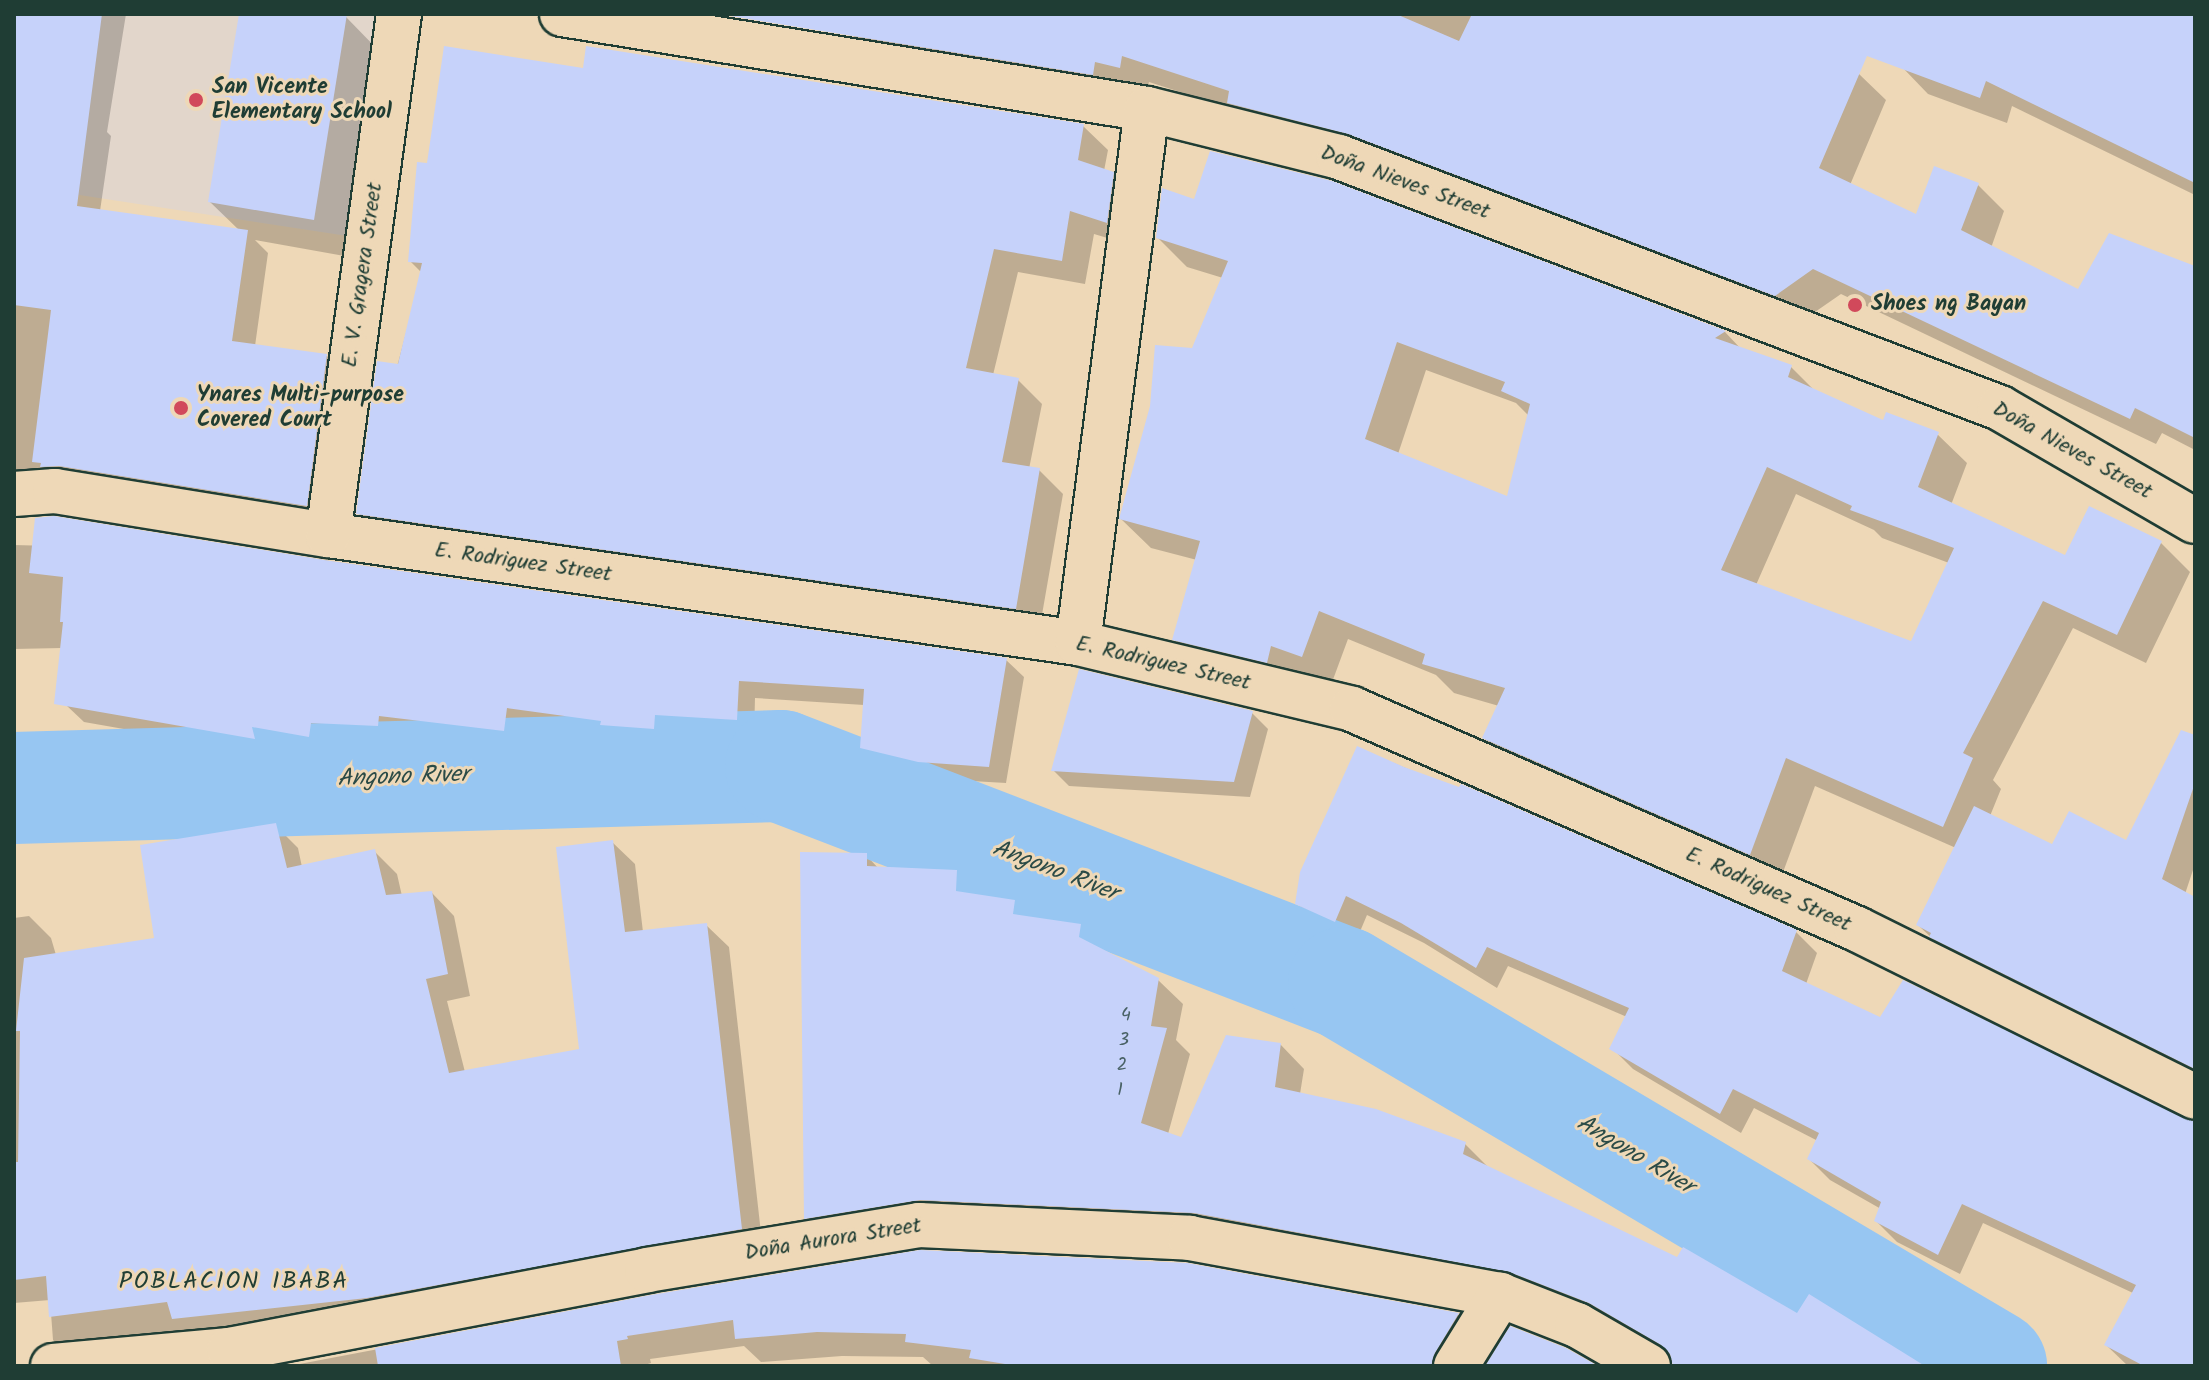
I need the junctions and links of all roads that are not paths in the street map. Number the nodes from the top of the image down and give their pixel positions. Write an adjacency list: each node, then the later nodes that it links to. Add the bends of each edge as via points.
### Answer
1 (399, 14): 6 (street, E. V. Gragera Street)
2 (562, 14): 3 (street, Doña Nieves Street)
3 (1147, 109): 5 (street, Doña Nieves Street, via 1339,157 2000,408); 7 (street)
4 (34, 493): 6 (street, E. Rodriguez Street)
5 (2195, 521)
6 (328, 535): 7 (street, E. Rodriguez Street)
7 (1078, 643): 8 (street, E. Rodriguez Street, via 1352,709 1857,929)
8 (2195, 1097)
9 (1500, 1295): 10 (street, Doña Aurora Street, via 1190,1238 919,1225 647,1270); 12 (street); 13 (street, Doña Aurora Street, via 1577,1325)
10 (227, 1358): 11 (street, Doña Aurora Street)
11 (53, 1366)
12 (1456, 1366)
13 (1648, 1366)

